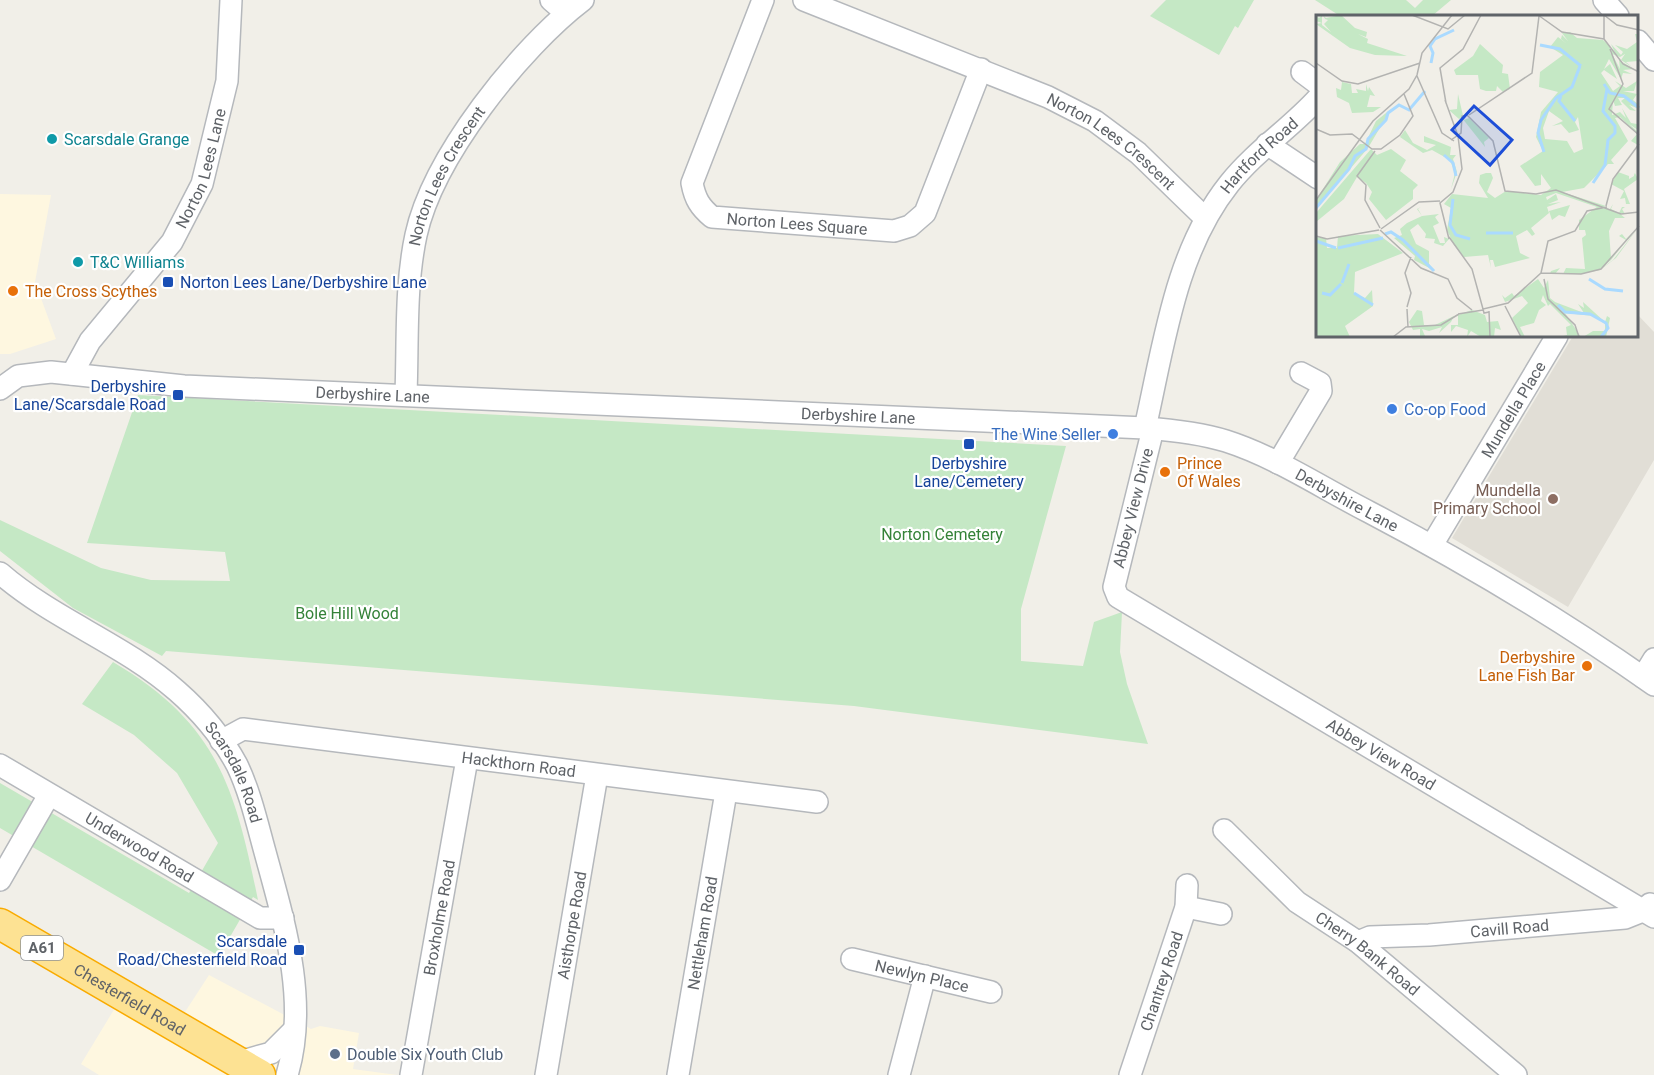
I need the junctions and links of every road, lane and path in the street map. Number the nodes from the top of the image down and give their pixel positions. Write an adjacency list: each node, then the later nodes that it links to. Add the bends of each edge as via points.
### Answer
1 (231, 0): 18 (street, Norton Lees Lane, via 227,81 202,184 172,242 90,341)
2 (583, 0): 6 (street, Norton Lees Crescent)
3 (763, 0): 10 (street, Norton Lees Square, via 692,183 701,208 712,217 894,231 910,226 925,213)
4 (804, 0): 10 (street, Norton Lees Crescent)
5 (1604, 0): 7 (street)
6 (559, 7): 20 (street, Norton Lees Crescent, via 496,88 448,162 428,203 412,262)
7 (1617, 15)
8 (1639, 41): 9 (street)
9 (1654, 60)
10 (981, 69): 14 (street, Norton Lees Crescent, via 1048,96 1095,122 1138,153)
11 (1316, 100): 12 (street, Hartford Road)
12 (1267, 144): 13 (street); 14 (street, Hartford Road, via 1230,183)
13 (1316, 177)
14 (1205, 218): 21 (street, via 1170,314)
15 (1556, 338): 23 (street, Mundella Place)
16 (9, 370): 18 (street, Derbyshire Lane); 19 (street)
17 (1301, 373): 22 (street, via 1320,383 1321,391)
18 (72, 374): 20 (street, Derbyshire Lane, via 184,386)
19 (0, 389)
20 (406, 394): 21 (street, Derbyshire Lane)
21 (1149, 428): 22 (street, Derbyshire Lane, via 1226,441); 25 (street, Abbey View Drive)
22 (1278, 463): 23 (street, Derbyshire Lane)
23 (1432, 545): 26 (street, Derbyshire Lane)
24 (0, 573): 27 (street, Scarsdale Road, via 80,629 150,669 194,707)
25 (1114, 587): 38 (street, Abbey View Road, via 1118,597)
26 (1650, 674)
27 (221, 741): 28 (street, Hackthorn Road, via 243,729); 40 (street, Scarsdale Road, via 237,765 250,799)
28 (467, 759): 30 (street, Hackthorn Road); 49 (street, Broxholme Road)
29 (0, 765): 32 (street, Underwood Road)
30 (597, 775): 31 (street, Hackthorn Road); 50 (street, Aisthorpe Road)
31 (726, 792): 33 (street, Hackthorn Road); 51 (street, Nettleham Road)
32 (49, 795): 35 (street); 40 (street, Underwood Road, via 260,918)
33 (817, 802)
34 (1224, 830): 42 (street, Cherry Bank Road, via 1297,902)
35 (0, 880)
36 (1187, 885): 37 (street, Chantrey Road)
37 (1186, 907): 39 (street); 53 (street, Chantrey Road)
38 (1651, 909): 42 (street, Cavill Road, via 1625,918 1573,924 1370,937)
39 (1221, 914)
40 (283, 918): 46 (street, Scarsdale Road, via 292,978)
41 (0, 924): 47 (highway, Chesterfield Road / A61)
42 (1358, 942): 54 (street, Cherry Bank Road)
43 (852, 959): 44 (street, Newlyn Place)
44 (925, 976): 45 (street, Newlyn Place); 52 (street)
45 (991, 992)
46 (293, 1031): 47 (street); 48 (street, Scarsdale Road)
47 (249, 1069)
48 (287, 1075)
49 (411, 1075)
50 (546, 1075)
51 (678, 1075)
52 (899, 1075)
53 (1130, 1075)
54 (1516, 1075)

